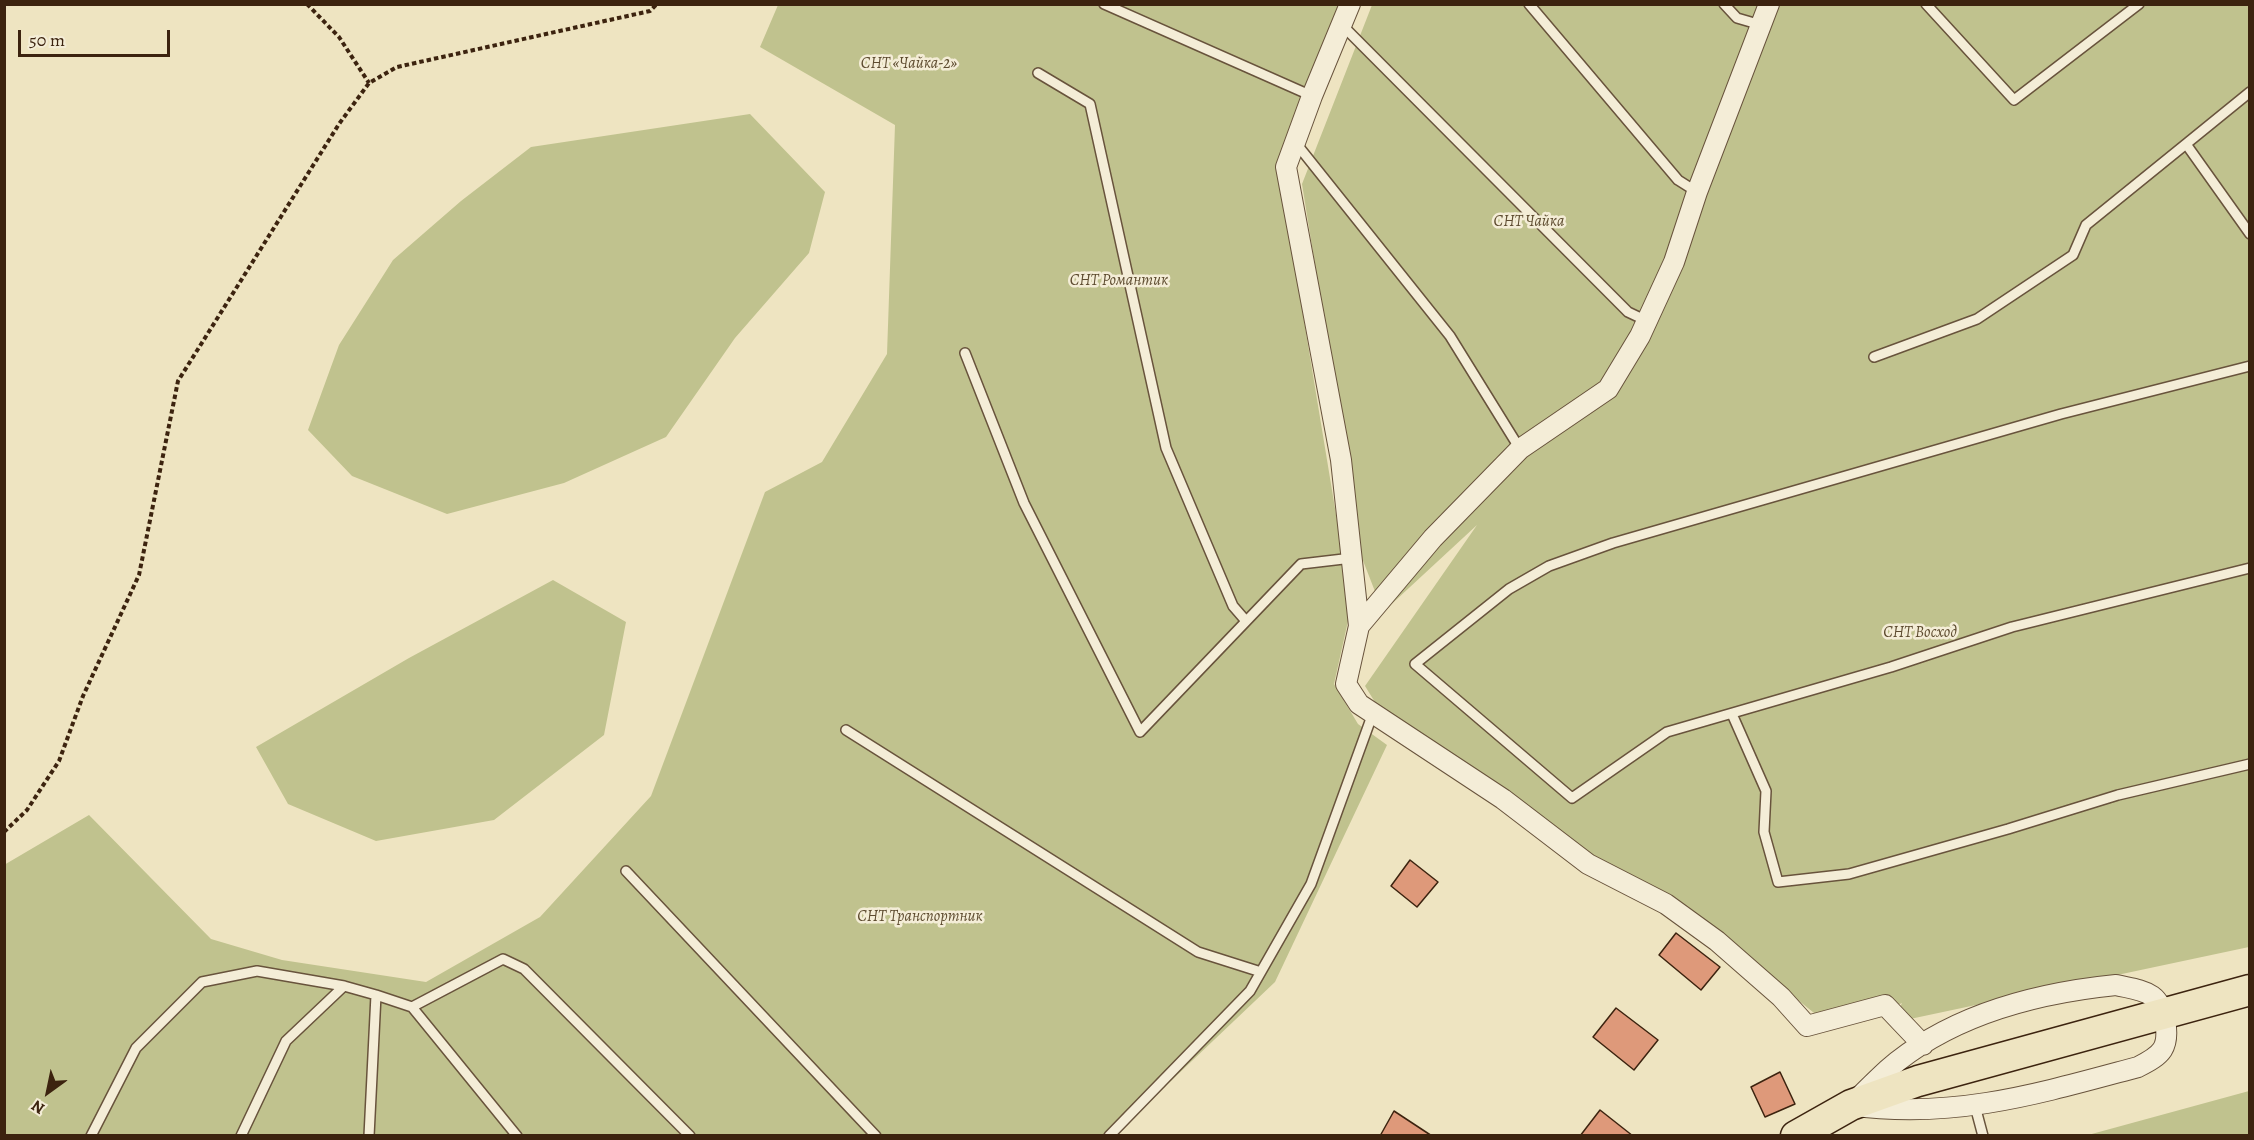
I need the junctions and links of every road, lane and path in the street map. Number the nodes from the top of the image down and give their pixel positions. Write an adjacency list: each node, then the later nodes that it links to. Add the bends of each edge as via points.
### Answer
1 (306, 4): 13 (path, via 339,37)
2 (657, 4): 13 (path, via 650,11 397,67)
3 (1104, 4): 15 (lane)
4 (1350, 4): 10 (street)
5 (1529, 4): 18 (lane, via 1678,180)
6 (1724, 4): 11 (lane, via 1737,18)
7 (1769, 4): 11 (street)
8 (1926, 4): 9 (lane, via 2014,100)
9 (2139, 4)
10 (1342, 24): 15 (street); 20 (lane, via 1628,312)
11 (1761, 25): 18 (street)
12 (1038, 73): 27 (lane, via 1089,104 1166,447 1233,606)
13 (369, 83): 33 (path, via 339,123 178,381 139,575 83,696 59,761 27,810)
14 (2250, 93): 17 (lane)
15 (1312, 96): 16 (street)
16 (1295, 142): 24 (lane, via 1450,336); 25 (street, via 1286,167 1341,460)
17 (2186, 144): 19 (lane); 22 (lane, via 2086,225 2073,255 1977,319)
18 (1697, 192): 20 (street, via 1674,262)
19 (2250, 234)
20 (1647, 321): 24 (street, via 1608,389)
21 (965, 353): 27 (lane, via 1024,503 1140,732)
22 (1874, 357)
23 (2250, 366): 30 (lane, via 2061,414 1612,543 1549,566 1509,589 1415,664 1572,798 1667,732)
24 (1520, 449): 28 (street, via 1433,538)
25 (1352, 558): 27 (lane, via 1301,564); 28 (street)
26 (2250, 568): 30 (lane, via 2012,627)
27 (1246, 621)
28 (1359, 626): 29 (street, via 1346,684 1359,704)
29 (1373, 713): 35 (lane, via 1311,884); 41 (street, via 1503,799 1588,864 1666,904 1717,940 1781,997 1807,1026 1885,1005)
30 (1732, 714): 32 (lane, via 1766,791 1764,832 1778,882 1849,874 2118,795)
31 (846, 730): 35 (lane, via 1198,952)
32 (2250, 764)
33 (4, 832)
34 (626, 871): 49 (lane)
35 (1261, 972): 50 (lane, via 1250,991)
36 (344, 986): 38 (lane); 44 (lane, via 257,970 201,982 136,1048); 45 (lane, via 286,1041)
37 (2250, 990): 40 (main road)
38 (376, 995): 39 (lane); 46 (lane)
39 (412, 1006): 47 (lane); 48 (lane, via 504,959 524,969)
40 (2164, 1014): 41 (street, via 2154,997 2142,991 2116,985 2093,987 2029,999 1982,1015); 42 (main road, via 1918,1082); 43 (street, via 2168,1037 2165,1047 2156,1058 2138,1067)
41 (1923, 1045): 42 (street, via 1889,1068)
42 (1851, 1105): 43 (street, via 1887,1110); 51 (main road)
43 (1975, 1106): 52 (lane)
44 (91, 1136)
45 (241, 1136)
46 (369, 1136)
47 (516, 1136)
48 (690, 1136)
49 (876, 1136)
50 (1109, 1136)
51 (1796, 1136)
52 (1983, 1136)

